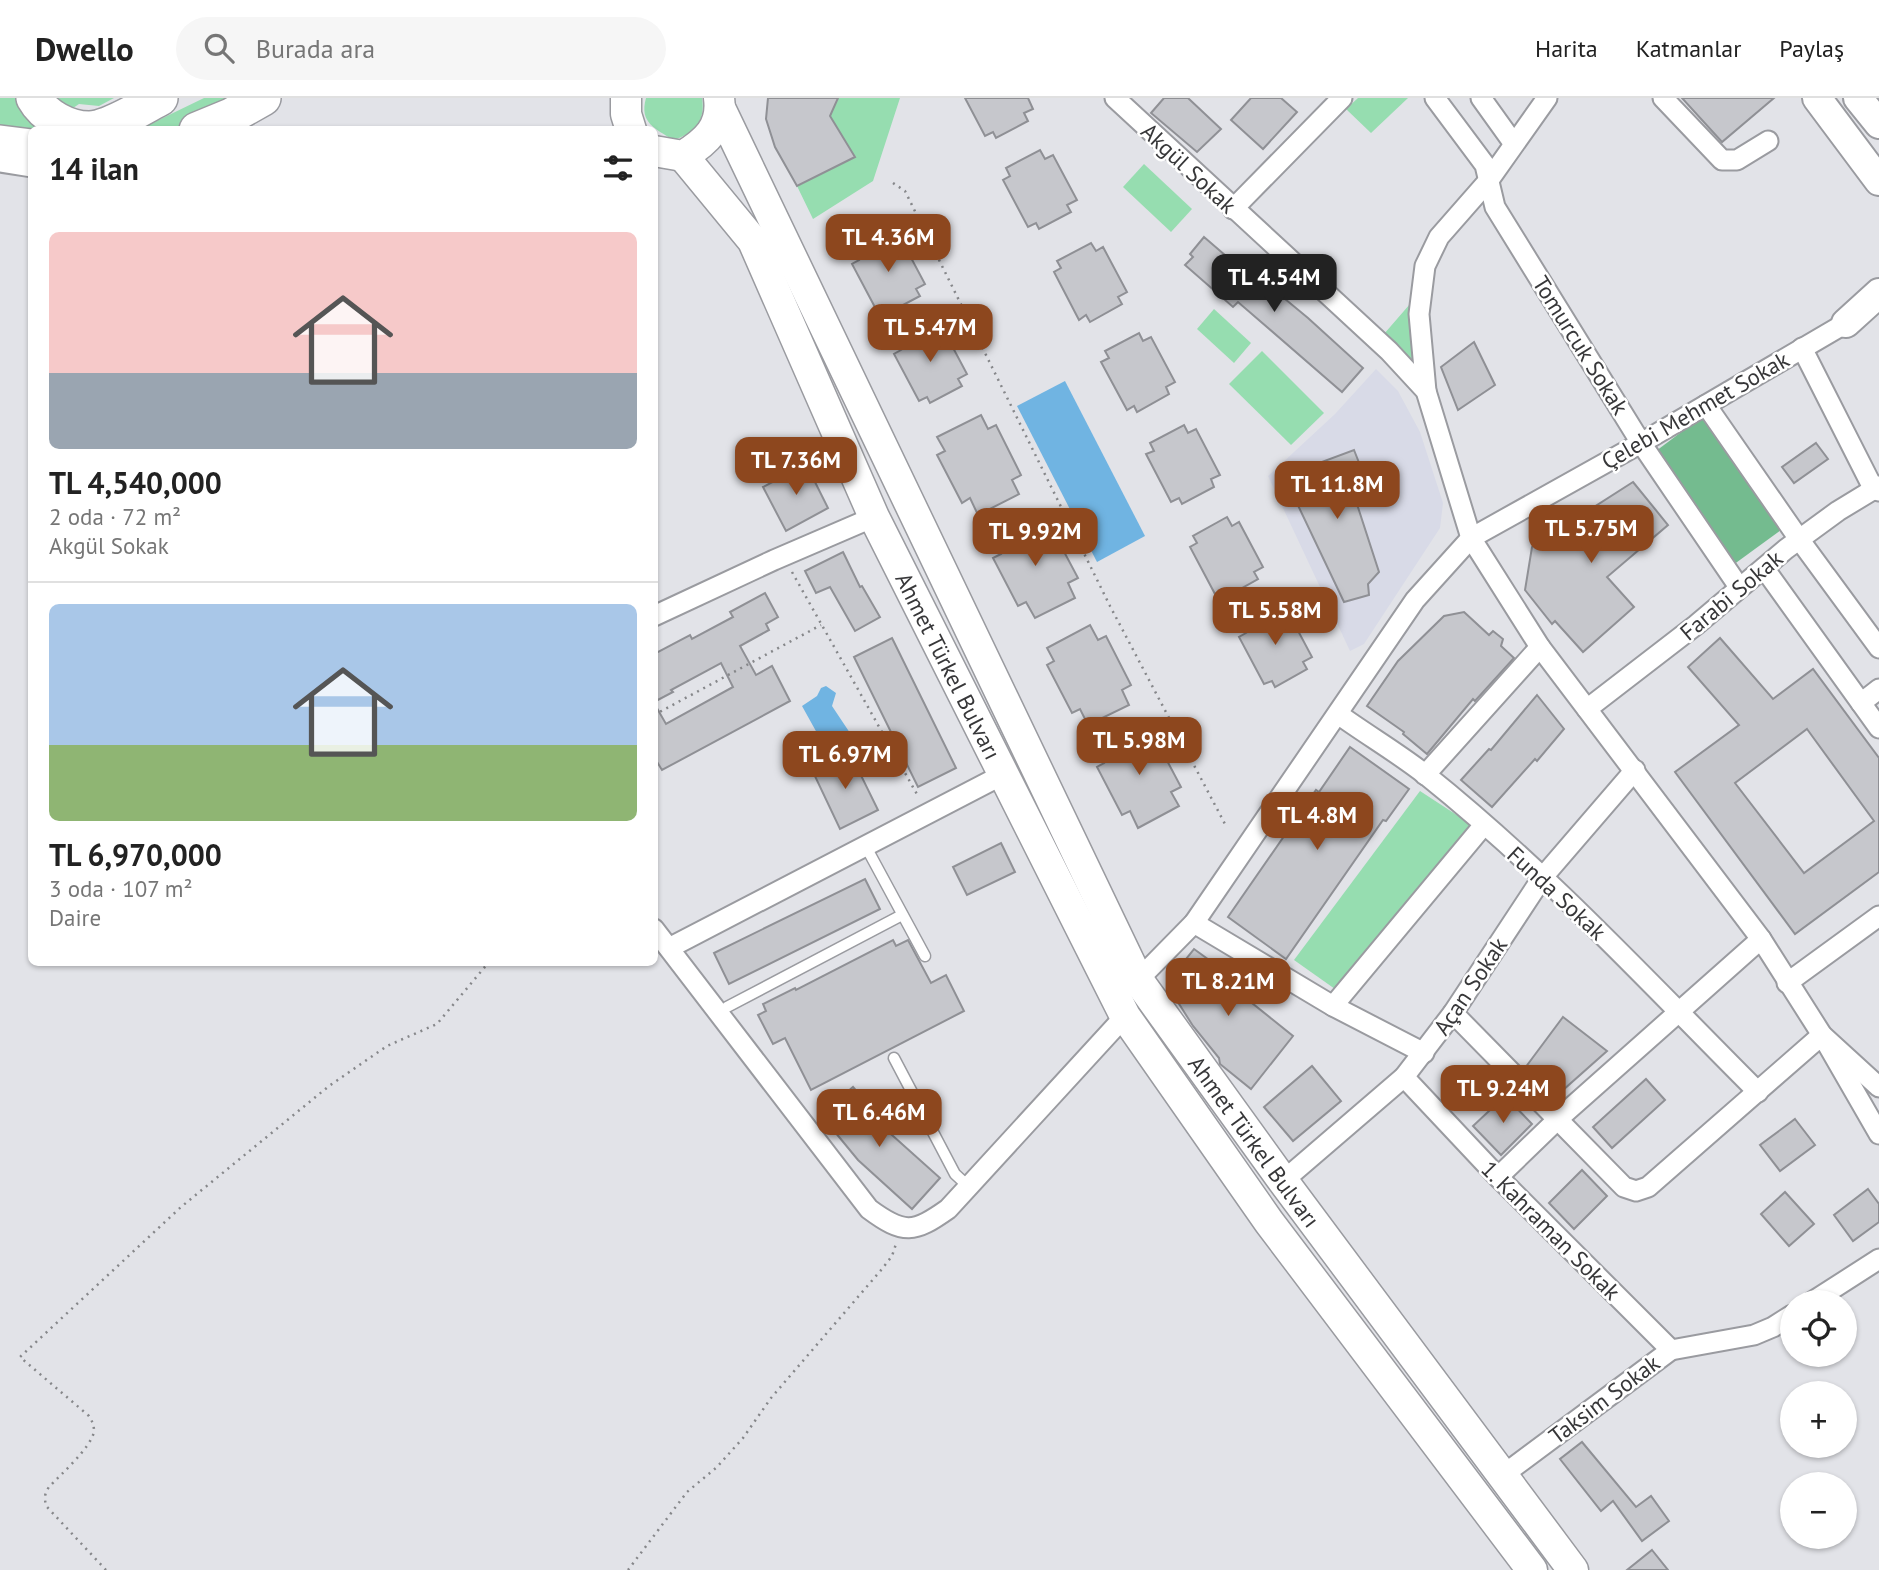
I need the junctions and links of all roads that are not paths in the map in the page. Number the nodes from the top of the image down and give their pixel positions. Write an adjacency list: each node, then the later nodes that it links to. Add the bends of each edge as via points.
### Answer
1 (34, 98): 14 (highway, via 40,108 62,122)
2 (160, 98): 15 (highway)
3 (263, 98): 16 (highway)
4 (1342, 98): 26 (street)
5 (1435, 98): 24 (street, Tomurcuk Sokak, via 1485,165)
6 (1481, 98): 19 (street)
7 (1547, 98): 19 (street)
8 (1663, 98): 17 (street, via 1722,160 1737,160)
9 (1817, 98): 25 (main road)
10 (1858, 98): 13 (main road)
11 (1129, 102): 26 (street, Akgül Sokak)
12 (720, 103): 21 (main road, via 718,123 710,137); 62 (main road, Ahmet Türkel Bulvarı)
13 (1879, 124)
14 (78, 126)
15 (99, 126)
16 (207, 126)
17 (1768, 141)
18 (0, 143): 20 (highway)
19 (1514, 144): 24 (street)
20 (28, 146)
21 (665, 158): 35 (main road, Ahmet Türkel Bulvarı, via 753,242)
22 (0, 162): 23 (street)
23 (28, 166)
24 (1489, 180): 31 (street, via 1439,237 1425,266 1419,314); 33 (street, Tomurcuk Sokak, via 1495,207)
25 (1879, 181)
26 (1233, 209): 31 (street, Akgül Sokak, via 1389,351)
27 (1879, 293): 29 (main road)
28 (1879, 313): 29 (main road)
29 (1846, 323): 30 (street, Çelebi Mehmet Sokak)
30 (1802, 348): 32 (street, Çelebi Mehmet Sokak); 34 (street)
31 (1426, 391): 36 (street, Akgül Sokak)
32 (1706, 405): 33 (street, Çelebi Mehmet Sokak); 37 (street)
33 (1641, 443): 36 (street, Çelebi Mehmet Sokak); 39 (street, Tomurcuk Sokak)
34 (1877, 489): 37 (street, Farabi Sokak)
35 (874, 517): 40 (street); 50 (main road, Ahmet Türkel Bulvarı)
36 (1471, 538): 42 (street, Akgül Sokak); 47 (street, Çelebi Mehmet Sokak, via 1415,600)
37 (1799, 539): 38 (street, Farabi Sokak); 41 (street)
38 (1764, 568): 39 (street, Farabi Sokak); 45 (street)
39 (1739, 587): 46 (street, Farabi Sokak)
40 (658, 615)
41 (1873, 626): 43 (street)
42 (1540, 647): 46 (street, Akgül Sokak); 51 (street)
43 (1879, 648)
44 (1879, 689): 45 (street)
45 (1861, 703): 48 (street)
46 (1587, 709): 49 (street, Akgül Sokak)
47 (1338, 714): 51 (street, Funda Sokak); 57 (street, Çelebi Mehmet Sokak)
48 (1879, 728)
49 (1635, 770): 54 (street, Açan Sokak); 59 (street, Akgül Sokak)
50 (1004, 774): 53 (street); 68 (main road, Ahmet Türkel Bulvarı)
51 (1425, 775): 52 (street, Funda Sokak)
52 (1483, 826): 54 (street, Funda Sokak); 64 (street)
53 (865, 845): 55 (lane); 60 (street)
54 (1542, 878): 66 (street, Açan Sokak); 67 (street, Funda Sokak)
55 (902, 915): 61 (lane); 65 (lane)
56 (1879, 915): 63 (street)
57 (1194, 923): 62 (street, Çelebi Mehmet Sokak); 64 (street)
58 (658, 934): 60 (street)
59 (1760, 939): 63 (street, Akgül Sokak); 67 (street)
60 (669, 948): 79 (street, via 869,1209 889,1223 922,1227)
61 (925, 956)
62 (1138, 980): 78 (main road, Ahmet Türkel Bulvarı)
63 (1787, 983): 69 (street, Akgül Sokak)
64 (1333, 1006): 70 (street)
65 (727, 1007)
66 (1453, 1013): 70 (street, Açan Sokak); 75 (street)
67 (1679, 1013): 74 (street, Funda Sokak); 75 (street)
68 (1125, 1016): 79 (street); 85 (main road, Ahmet Türkel Bulvarı, via 1269,1222)
69 (1822, 1035): 73 (street); 74 (street); 76 (street)
70 (1424, 1053): 72 (street, Açan Sokak)
71 (894, 1058): 79 (lane, via 955,1174)
72 (1404, 1077): 77 (street, 1. Kahraman Sokak); 78 (street, Açan Sokak)
73 (1879, 1087)
74 (1758, 1092): 75 (street, via 1648,1187 1636,1191 1624,1187)
75 (1557, 1120): 77 (street)
76 (1879, 1134)
77 (1498, 1177): 83 (street, 1. Kahraman Sokak)
78 (1283, 1181): 84 (main road, Ahmet Türkel Bulvarı)
79 (969, 1187)
80 (1879, 1259): 81 (street)
81 (1831, 1290)
82 (1780, 1323): 83 (street, Taksim Sokak, via 1754,1335)
83 (1671, 1350): 84 (street, Taksim Sokak)
84 (1503, 1475): 86 (main road, Ahmet Türkel Bulvarı)
85 (1532, 1570)
86 (1573, 1570)

